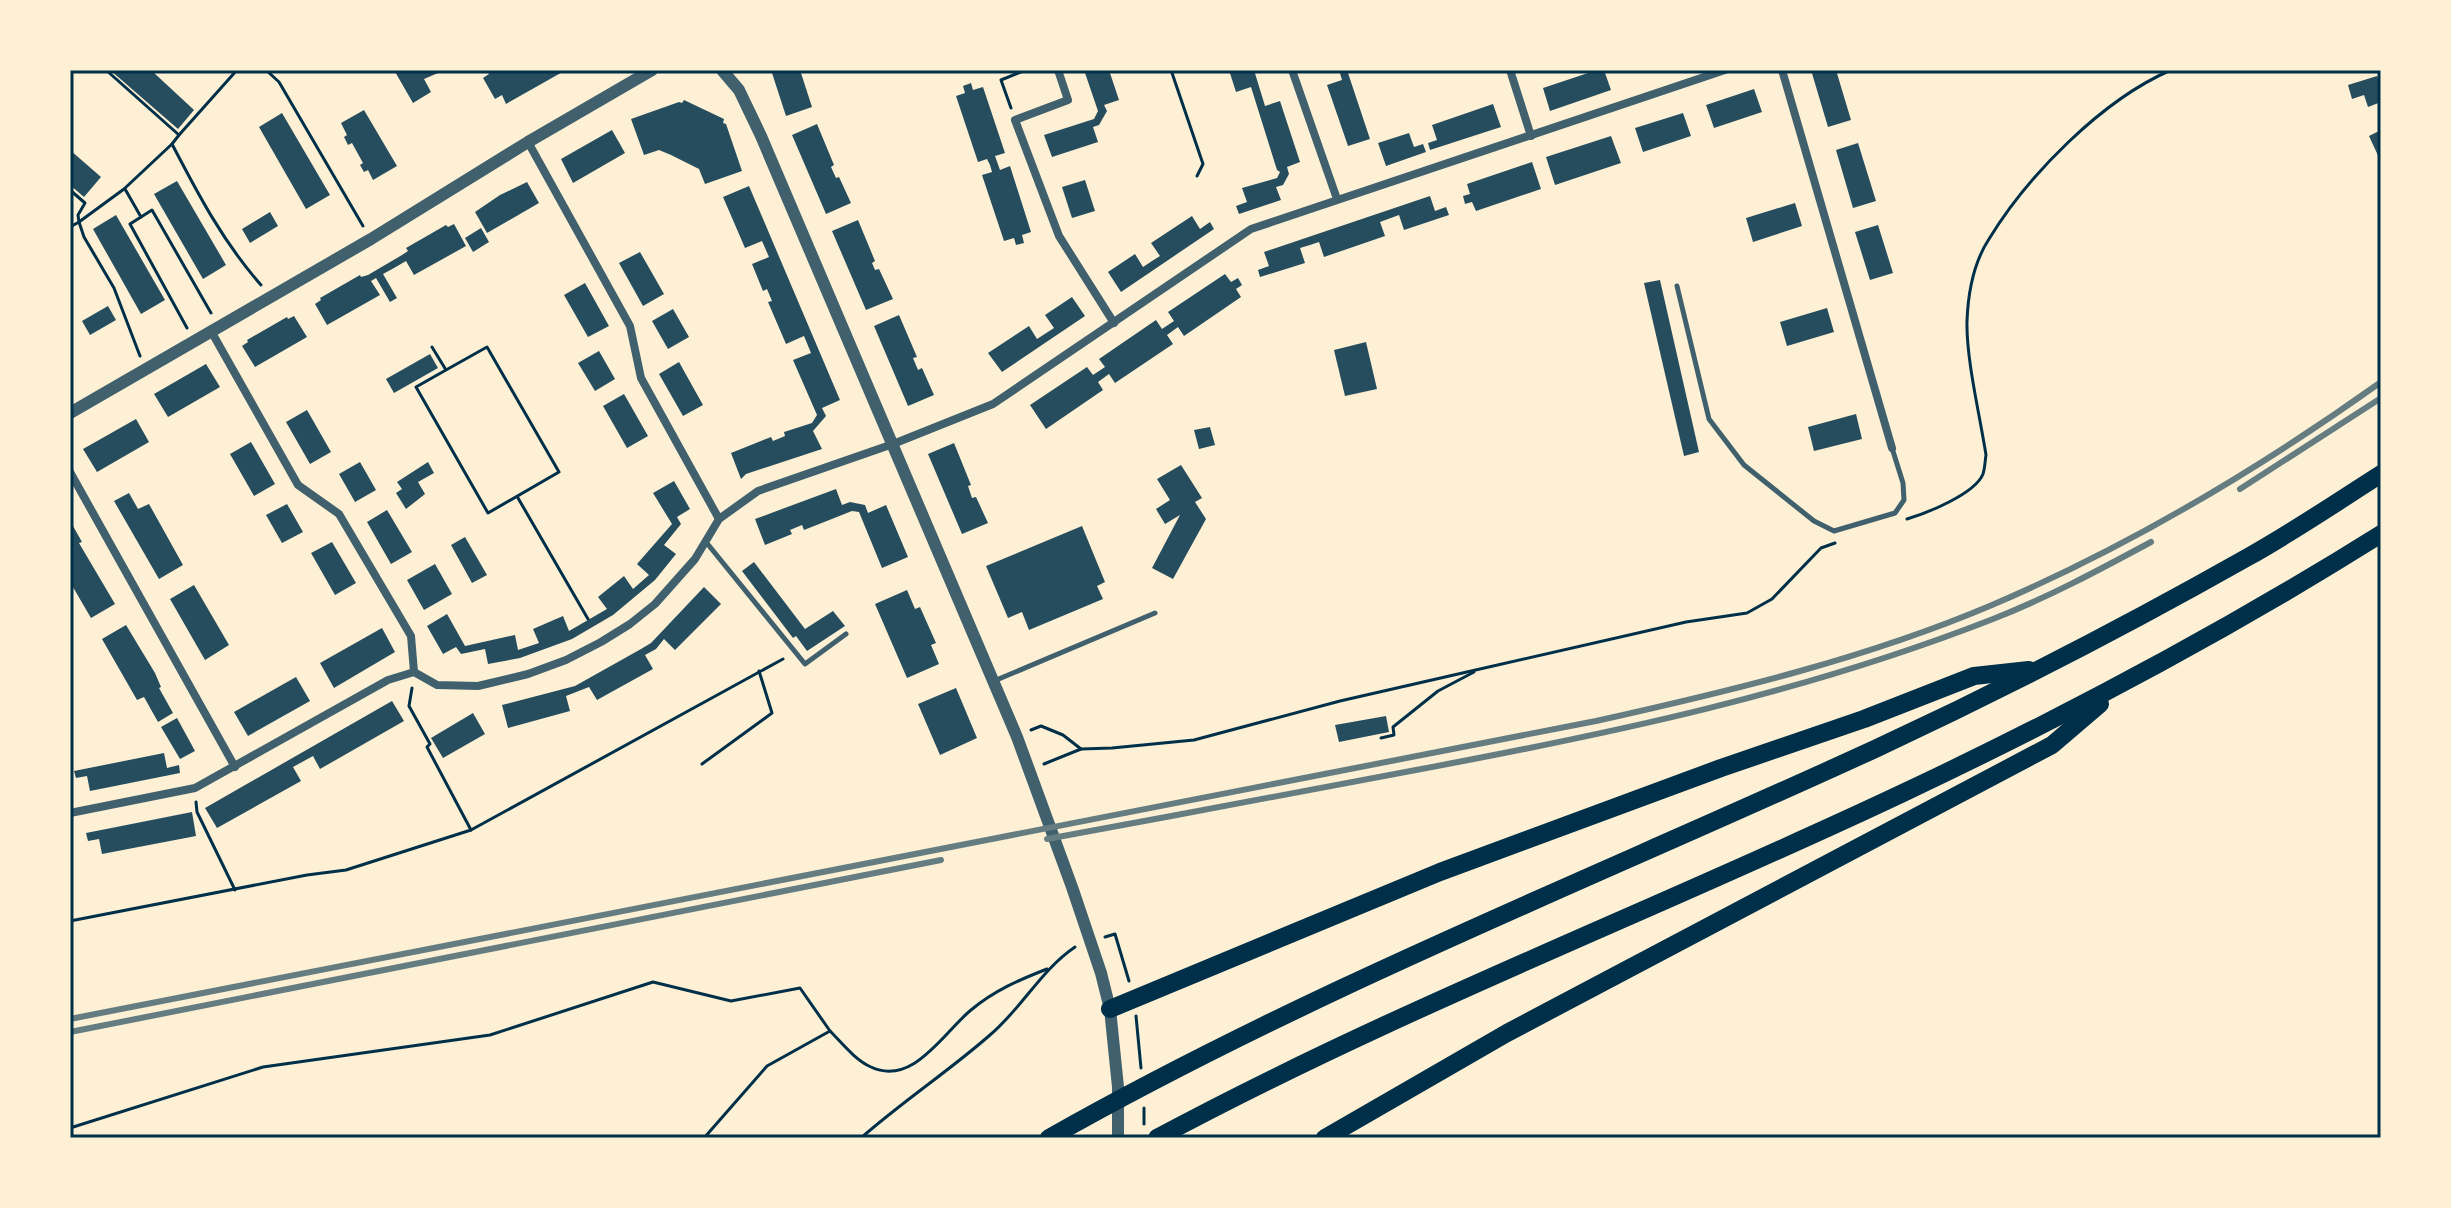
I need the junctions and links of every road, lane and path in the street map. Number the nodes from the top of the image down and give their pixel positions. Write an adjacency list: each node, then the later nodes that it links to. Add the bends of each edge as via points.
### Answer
1 (106, 70): 15 (path)
2 (237, 70): 15 (path)
3 (266, 70): 26 (path, via 279,82)
4 (652, 70): 17 (street)
5 (722, 70): 36 (street, via 739,90 761,136)
6 (1026, 70): 14 (path, via 1001,80)
7 (1058, 70): 14 (street, via 1068,100)
8 (1171, 70): 19 (path, via 1203,164)
9 (1292, 70): 22 (street)
10 (1510, 70): 16 (street)
11 (1725, 70): 16 (street)
12 (1782, 70): 37 (street)
13 (2171, 70): 42 (path, via 2124,97 2064,145 1987,241 1972,278 1967,322 1986,455 1982,476 1949,502)
14 (1015, 120): 29 (street, via 1059,236)
15 (179, 135): 18 (path)
16 (1531, 136): 22 (street)
17 (528, 142): 26 (street); 41 (street, via 630,326 641,378)
18 (172, 144): 20 (path); 28 (path, via 214,222)
19 (1197, 176)
20 (124, 189): 23 (path); 24 (path)
21 (70, 190): 24 (path, via 85,203)
22 (1337, 199): 29 (street, via 1251,229)
23 (141, 217): 30 (path, via 152,210); 31 (path, via 130,224)
24 (79, 222): 25 (path); 33 (path, via 114,288)
25 (70, 227)
26 (371, 239): 28 (street)
27 (1677, 286): 37 (lane, via 1709,419 1744,465 1814,521 1834,531 1895,513 1904,500)
28 (271, 297): 30 (street)
29 (1114, 323): 36 (street, via 993,404)
30 (215, 329): 31 (street); 53 (street, via 298,485 339,514 411,636)
31 (194, 341): 33 (street)
32 (432, 347): 34 (path)
33 (145, 369): 35 (street)
34 (446, 370): 40 (path, via 416,387 488,513); 40 (path, via 487,347 559,472)
35 (70, 413)
36 (893, 444): 41 (street, via 758,491); 55 (street)
37 (1892, 448)
38 (70, 472): 60 (street)
39 (2381, 474): 50 (highway, via 2251,556)
40 (517, 496): 47 (path)
41 (719, 519): 45 (street)
42 (1900, 522)
43 (2381, 534): 54 (highway)
44 (1847, 539): 51 (path, via 1821,548 1772,599 1747,613)
45 (705, 542): 49 (lane); 53 (street, via 655,604 566,660 478,686 437,685)
46 (1155, 613): 55 (lane)
47 (588, 619)
48 (846, 634): 49 (lane, via 805,664)
49 (796, 652): 52 (path)
50 (2043, 668): 69 (highway, via 1974,676 1721,768 1440,872); 72 (highway, via 1864,754)
51 (1480, 669): 57 (path, via 1438,691 1393,727 1394,735); 58 (path, via 1194,740)
52 (759, 671): 59 (path, via 772,713); 64 (path)
53 (414, 672): 60 (street, via 388,680); 64 (path, via 409,706)
54 (2126, 681): 75 (highway, via 1903,793); 80 (highway, via 2052,745 1507,1033)
55 (993, 682): 56 (street)
56 (1017, 737): 58 (path, via 1041,726); 61 (street)
57 (1381, 738)
58 (1081, 749): 61 (path)
59 (702, 764)
60 (235, 767): 62 (street)
61 (1028, 769): 67 (street)
62 (195, 788): 63 (street); 65 (path, via 197,812)
63 (70, 813)
64 (471, 830): 65 (path, via 346,870)
65 (235, 890): 66 (path)
66 (70, 921)
67 (1091, 942): 68 (path); 69 (path, via 1115,934); 70 (street)
68 (1051, 968): 71 (path, via 1002,987 903,1070 871,1067); 77 (path, via 991,1035)
69 (1133, 999): 70 (highway); 72 (path)
70 (1110, 1009): 79 (street)
71 (830, 1031): 74 (path, via 800,988 731,1001 653,982 490,1035 263,1067); 76 (path, via 767,1066)
72 (1150, 1075): 78 (highway)
73 (1144, 1099): 75 (path)
74 (70, 1128)
75 (1153, 1133)
76 (704, 1138)
77 (861, 1138)
78 (1049, 1138)
79 (1118, 1138)
80 (1325, 1138)

